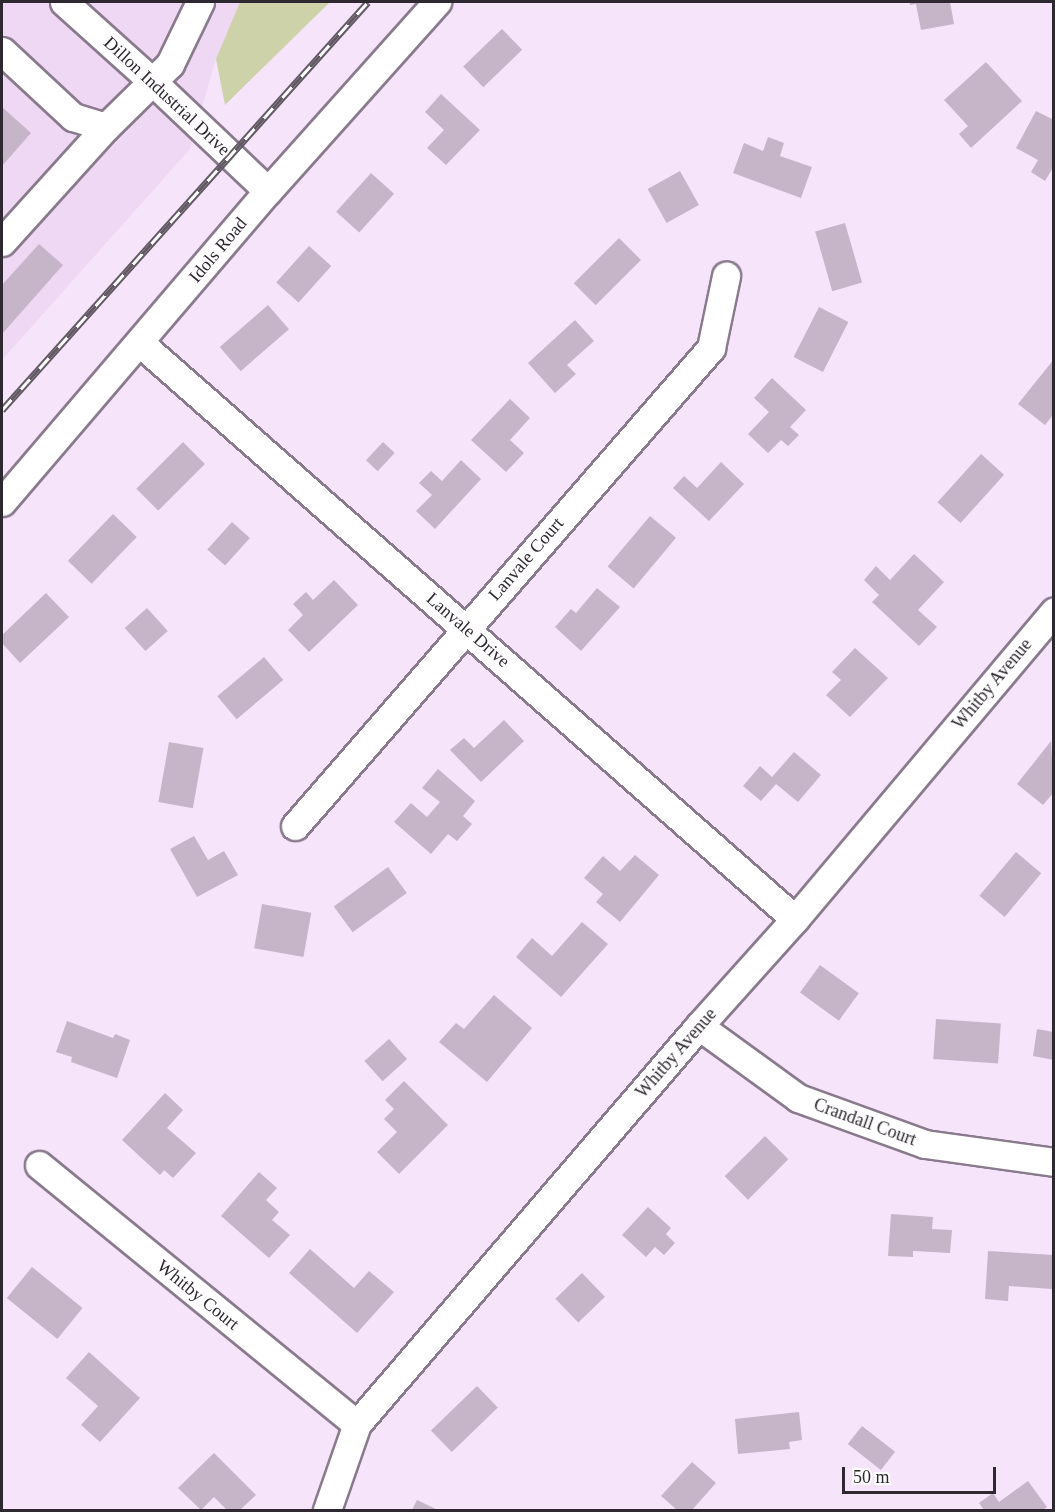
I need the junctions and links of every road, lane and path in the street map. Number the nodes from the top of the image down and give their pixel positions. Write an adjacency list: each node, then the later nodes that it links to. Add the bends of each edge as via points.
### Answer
1 (64, 2): 5 (street, Dillon Industrial Drive)
2 (200, 2): 5 (street, via 170,64)
3 (438, 2): 7 (street, Idols Road)
4 (2, 51): 6 (street, via 73,117)
5 (153, 82): 6 (street); 7 (street, Dillon Industrial Drive)
6 (106, 127): 8 (street)
7 (268, 191): 10 (street, Idols Road)
8 (2, 242)
9 (726, 276): 13 (street, Lanvale Court, via 711,348)
10 (140, 343): 11 (street, Idols Road); 13 (street, Lanvale Drive)
11 (2, 502)
12 (1053, 611): 15 (street, Whitby Avenue)
13 (466, 628): 14 (street, Lanvale Court); 15 (street, Lanvale Drive)
14 (295, 826)
15 (795, 919): 16 (street, Whitby Avenue)
16 (699, 1026): 17 (street, Crandall Court, via 798,1098 925,1144); 19 (street, Whitby Avenue)
17 (1053, 1162)
18 (39, 1165): 19 (street, Whitby Court)
19 (357, 1424): 20 (street, Whitby Avenue)
20 (327, 1510)

